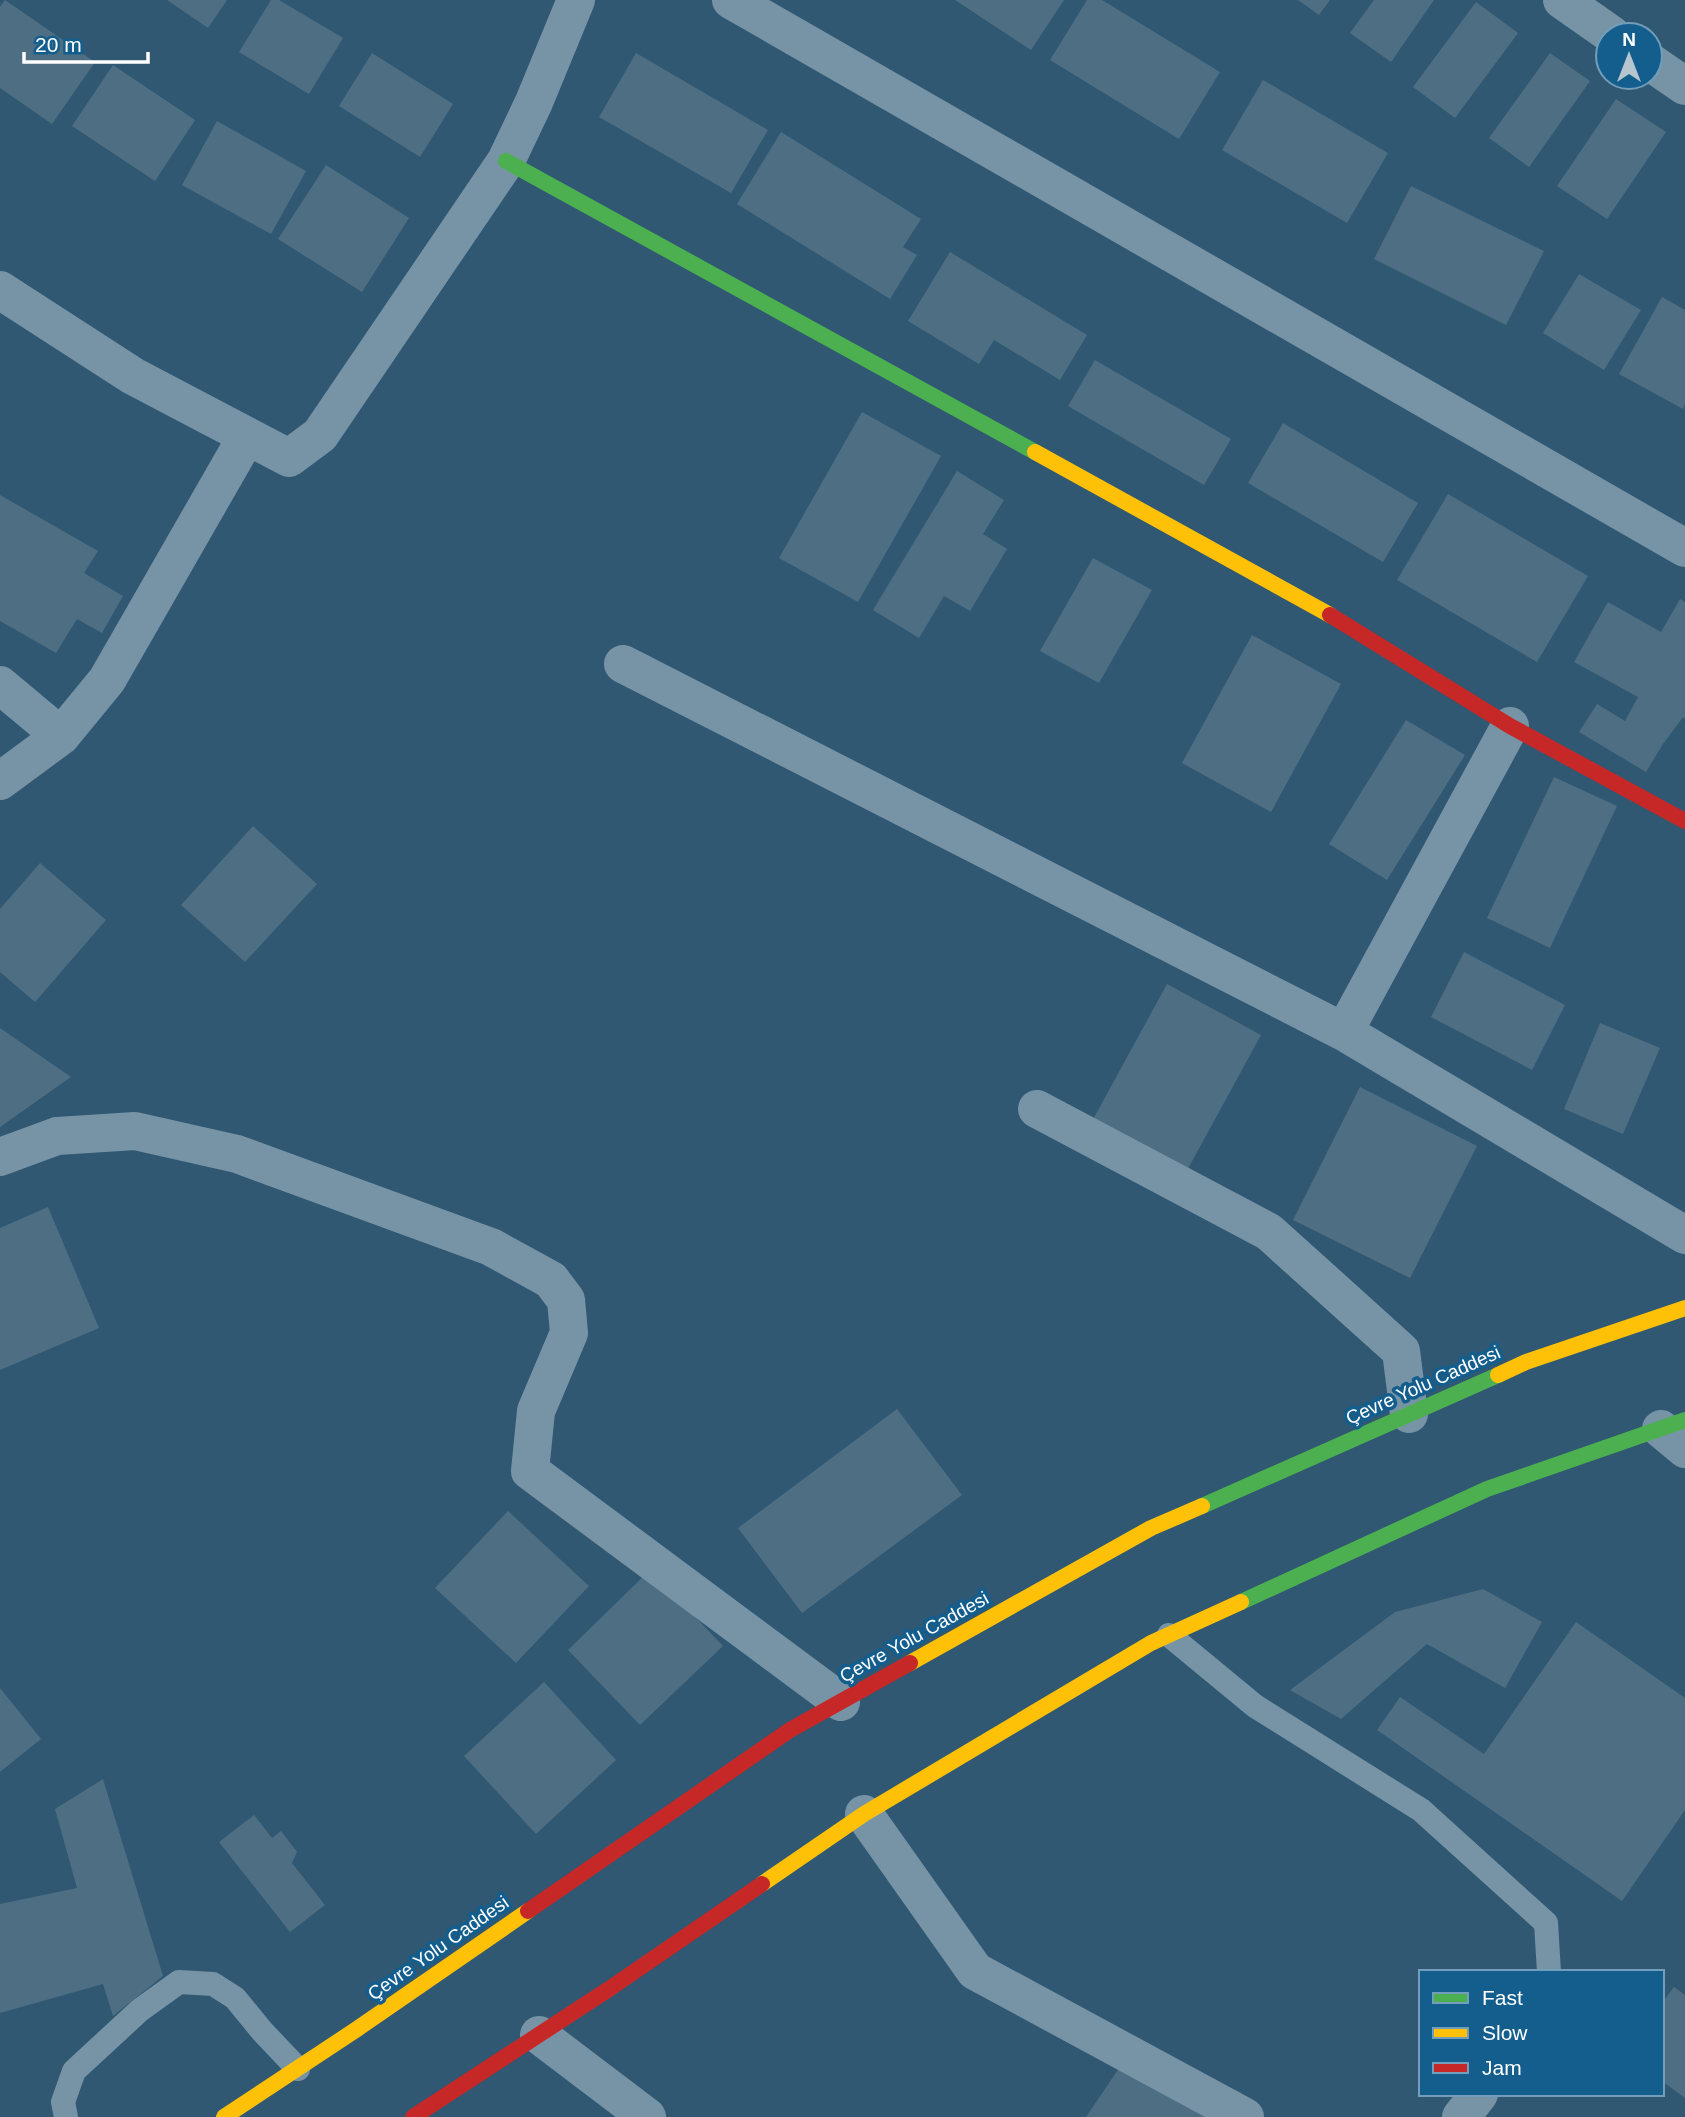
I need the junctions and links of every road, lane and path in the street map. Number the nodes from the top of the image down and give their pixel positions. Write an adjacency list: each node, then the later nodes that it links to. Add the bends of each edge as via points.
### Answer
1 (576, 0): 7 (street)
2 (731, 0): 10 (street)
3 (1562, 0): 4 (street)
4 (1594, 22)
5 (1664, 72): 6 (street)
6 (1685, 86)
7 (506, 161): 9 (street, via 320,435 289,458); 13 (main road, via 1335,618)
8 (0, 290): 9 (street, via 133,376)
9 (247, 436): 14 (street, via 107,680)
10 (1685, 548)
11 (623, 664): 17 (street)
12 (0, 685): 14 (street)
13 (1510, 726): 16 (main road); 17 (street)
14 (61, 736): 15 (street)
15 (0, 781)
16 (1685, 821)
17 (1344, 1032): 20 (street)
18 (1037, 1109): 22 (street, via 1269,1232 1401,1351)
19 (0, 1157): 25 (street, via 57,1136 135,1131 249,1159 491,1247 551,1280 566,1300 569,1334 536,1411 530,1471)
20 (1685, 1235)
21 (1685, 1308): 22 (main road, Çevre Yolu Caddesi, via 1526,1362)
22 (1409, 1414): 25 (main road, Çevre Yolu Caddesi, via 1151,1528)
23 (1677, 1432): 24 (main road, via 1487,1489)
24 (1168, 1634): 26 (main road); 27 (lane, via 1255,1706 1421,1810 1546,1923)
25 (841, 1702): 29 (main road, Çevre Yolu Caddesi, via 790,1730)
26 (864, 1814): 28 (main road); 35 (street, via 975,1971)
27 (1549, 1970)
28 (539, 2035): 33 (main road); 34 (street)
29 (298, 2069): 31 (lane, via 235,1998 213,1984 179,1982 139,2010 74,2071 62,2102); 32 (main road, Çevre Yolu Caddesi)
30 (1477, 2096): 36 (street)
31 (66, 2117)
32 (224, 2117)
33 (413, 2117)
34 (647, 2117)
35 (1245, 2117)
36 (1461, 2117)

